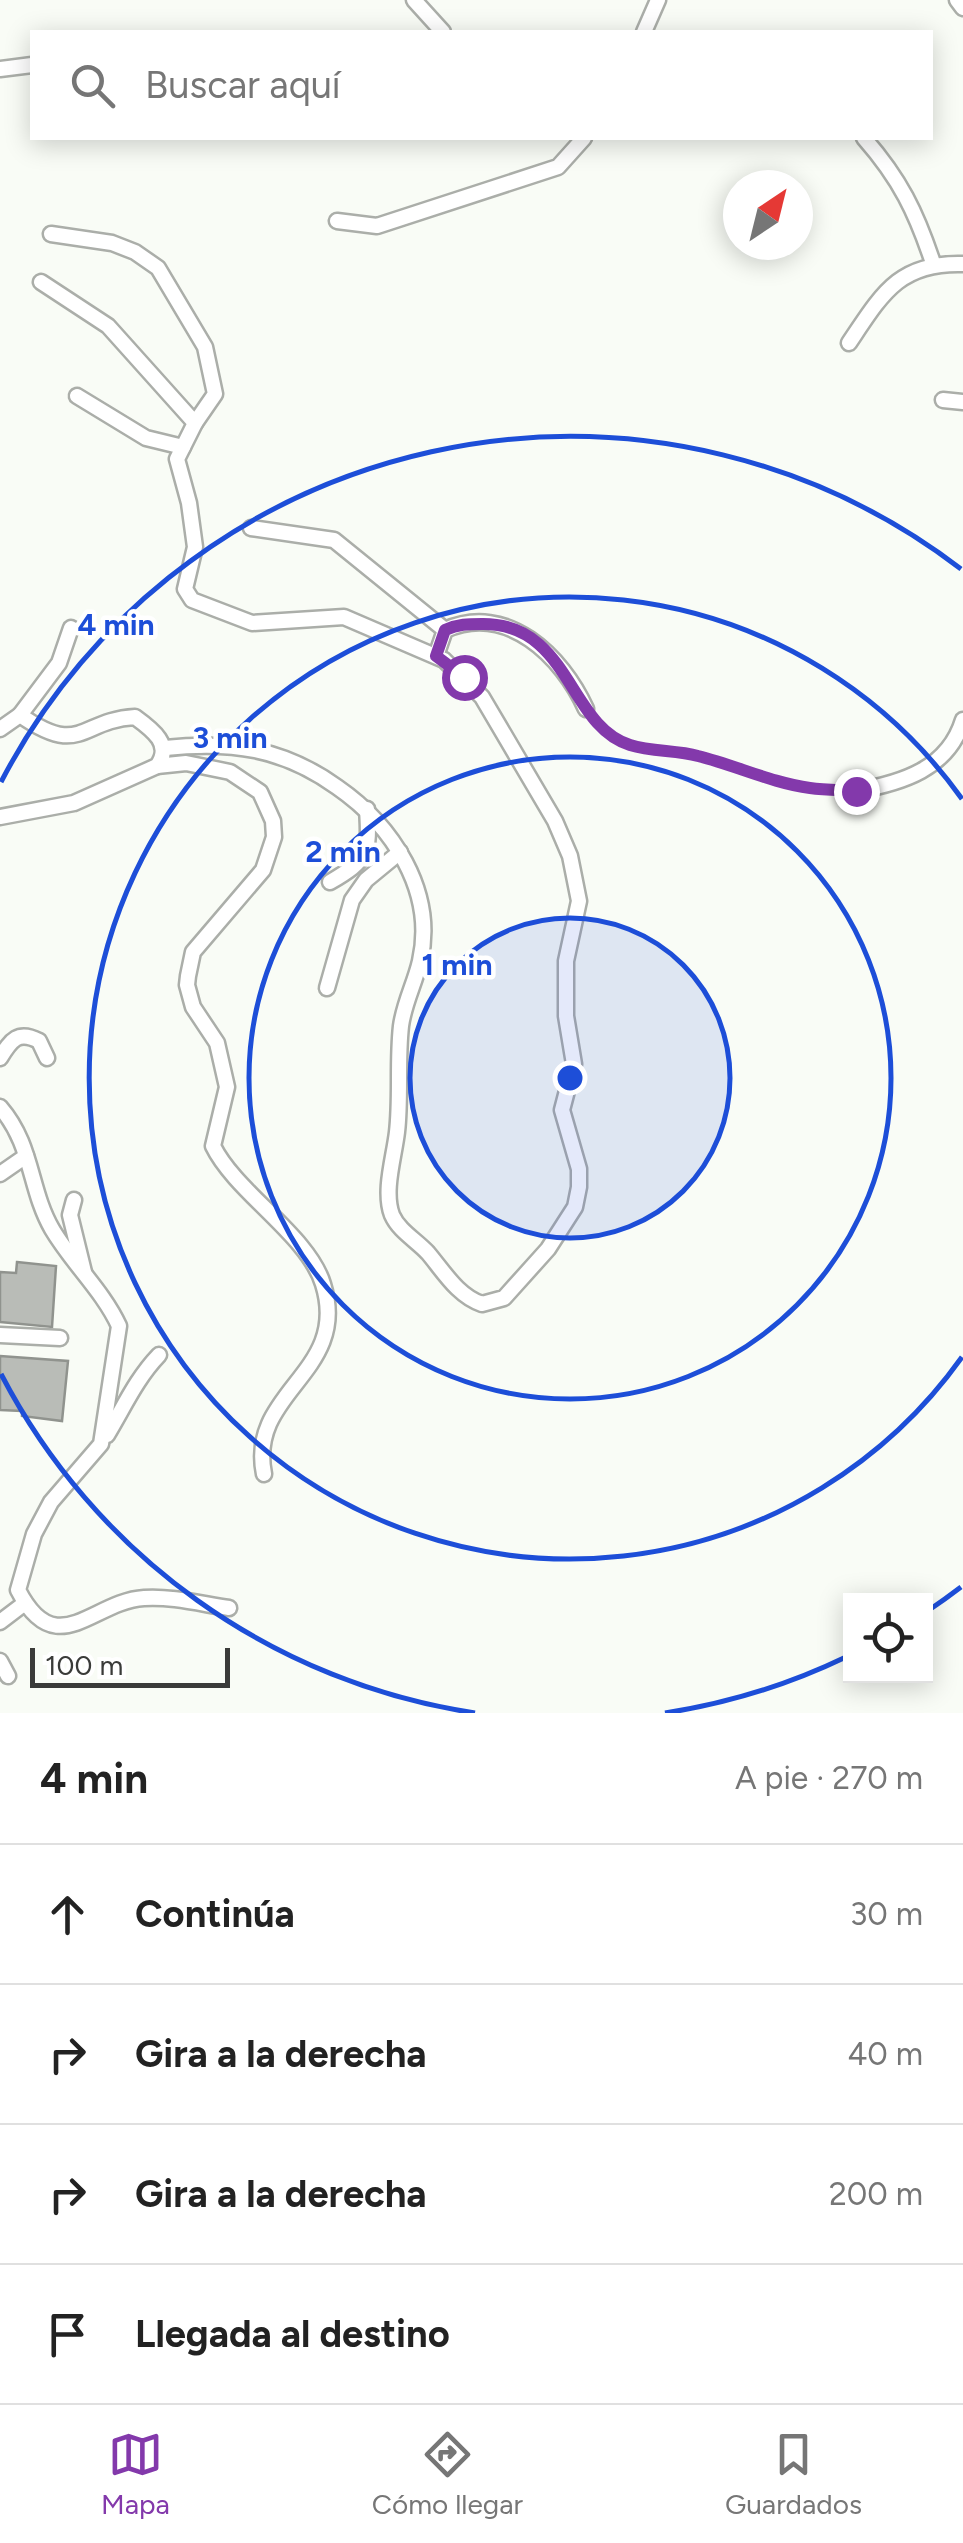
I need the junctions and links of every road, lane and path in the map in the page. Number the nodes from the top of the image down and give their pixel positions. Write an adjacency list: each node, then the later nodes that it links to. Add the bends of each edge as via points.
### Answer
1 (414, 0): 5 (street)
2 (658, 0): 6 (street)
3 (957, 0): 4 (street)
4 (963, 8)
5 (441, 30)
6 (645, 30)
7 (30, 65): 8 (street)
8 (0, 69)
9 (582, 140): 11 (street, via 558,167 377,226)
10 (866, 140): 13 (street, via 900,181)
11 (337, 221)
12 (51, 234): 20 (street, via 112,243 158,268 205,347 215,394)
13 (934, 263): 14 (street); 16 (street, via 892,286)
14 (963, 264)
15 (41, 282): 20 (street, via 108,326)
16 (849, 343)
17 (77, 396): 21 (street, via 146,438)
18 (943, 400): 19 (street)
19 (963, 402)
20 (194, 422): 21 (street)
21 (183, 446): 25 (street, via 177,459 195,547 185,589 192,600 252,623 344,617)
22 (251, 528): 24 (street, via 334,540)
23 (71, 628): 27 (street, via 59,663)
24 (445, 630): 25 (street); 26 (street, via 495,624 532,638)
25 (436, 656): 35 (street, via 482,696 555,820 579,901 564,986 574,1064 562,1110 579,1169 575,1207 517,1286 482,1304 462,1294 408,1236 388,1198 402,1024 424,933)
26 (586, 709): 32 (path, via 630,746 695,755 807,788)
27 (20, 715): 29 (street); 30 (street, via 64,736 136,717)
28 (963, 720): 32 (street, via 952,748 932,766)
29 (0, 729)
30 (165, 748): 31 (street); 33 (street, via 200,744 287,757)
31 (156, 766): 34 (street, via 74,803); 49 (street, via 186,763 230,772 260,792 273,821 264,870 193,952 187,985 217,1044 227,1087 213,1146 316,1267 327,1299 320,1352 265,1430)
32 (856, 791)
33 (367, 809): 35 (street); 36 (street, via 363,859)
34 (0, 817)
35 (400, 852): 37 (street, via 352,900)
36 (330, 882)
37 (327, 988)
38 (0, 1058): 39 (street, via 22,1035 39,1042)
39 (47, 1058)
40 (0, 1107): 41 (street)
41 (26, 1156): 42 (street); 44 (street, via 50,1224)
42 (0, 1174)
43 (74, 1200): 44 (street, via 70,1215)
44 (86, 1277): 48 (street, via 119,1326)
45 (0, 1335): 46 (street)
46 (60, 1338)
47 (159, 1355): 48 (street, via 137,1378)
48 (101, 1444): 50 (street, via 51,1502 34,1534 18,1590)
49 (264, 1474)
50 (25, 1603): 51 (street, via 57,1626 71,1627 143,1598); 52 (street)
51 (229, 1608)
52 (0, 1622)
53 (0, 1661): 54 (street)
54 (8, 1676)

